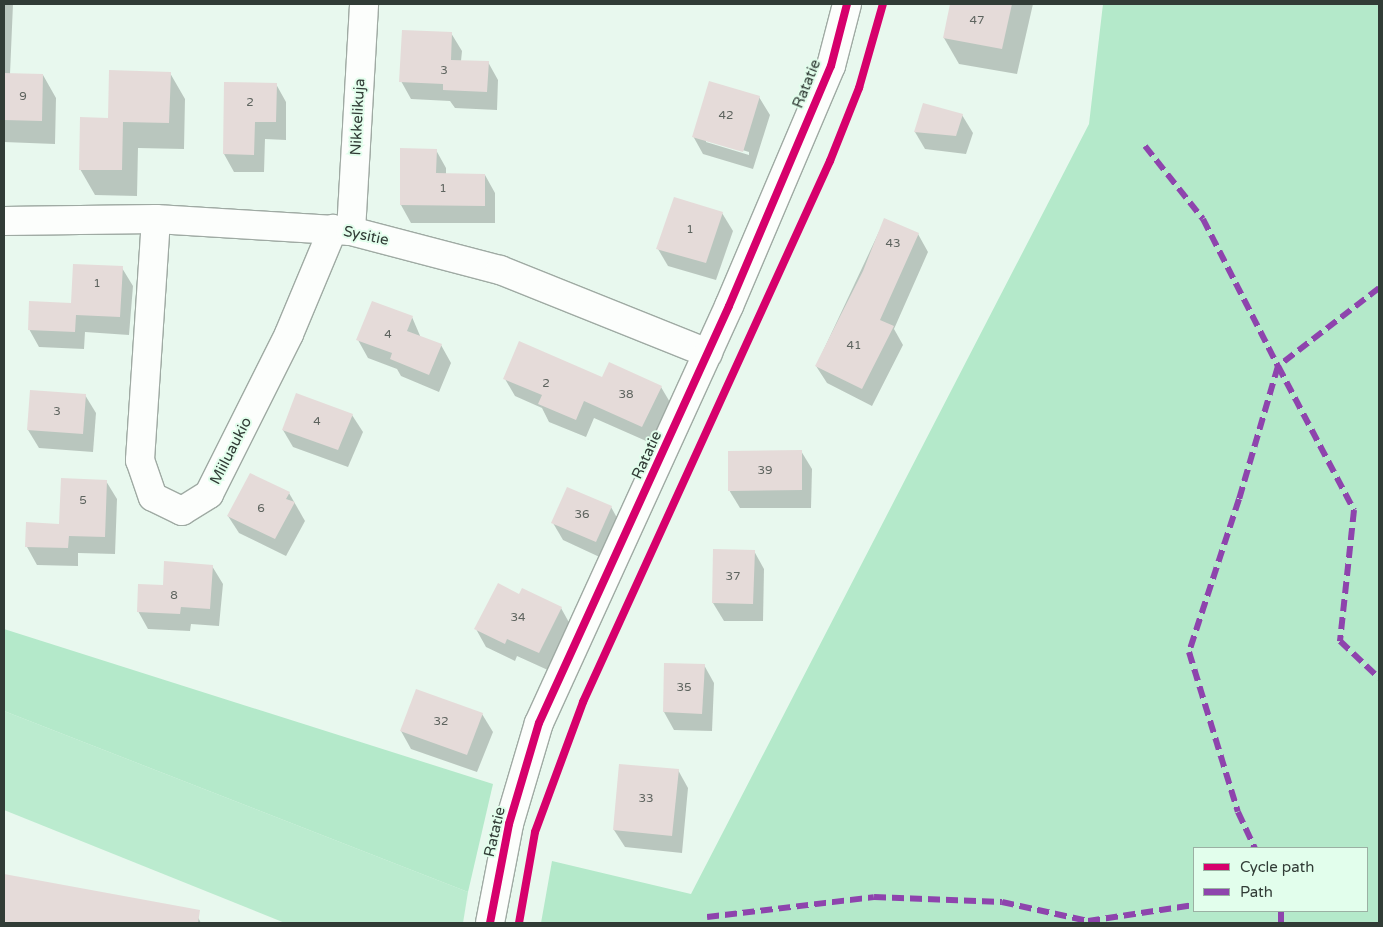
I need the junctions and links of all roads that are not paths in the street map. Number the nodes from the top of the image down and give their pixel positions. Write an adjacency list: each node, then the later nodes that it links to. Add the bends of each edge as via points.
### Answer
1 (364, 4): 5 (street, Nikkelikuja)
2 (847, 4): 6 (street, Ratatie, via 831,66)
3 (156, 219): 4 (street, Sysitie); 5 (street, Sysitie); 5 (street, Miiluaukio, via 140,460 153,497 182,511 210,494)
4 (4, 221)
5 (342, 230): 6 (street, Sysitie, via 500,270)
6 (708, 353): 7 (street, Ratatie, via 539,723 509,824)
7 (490, 923)

